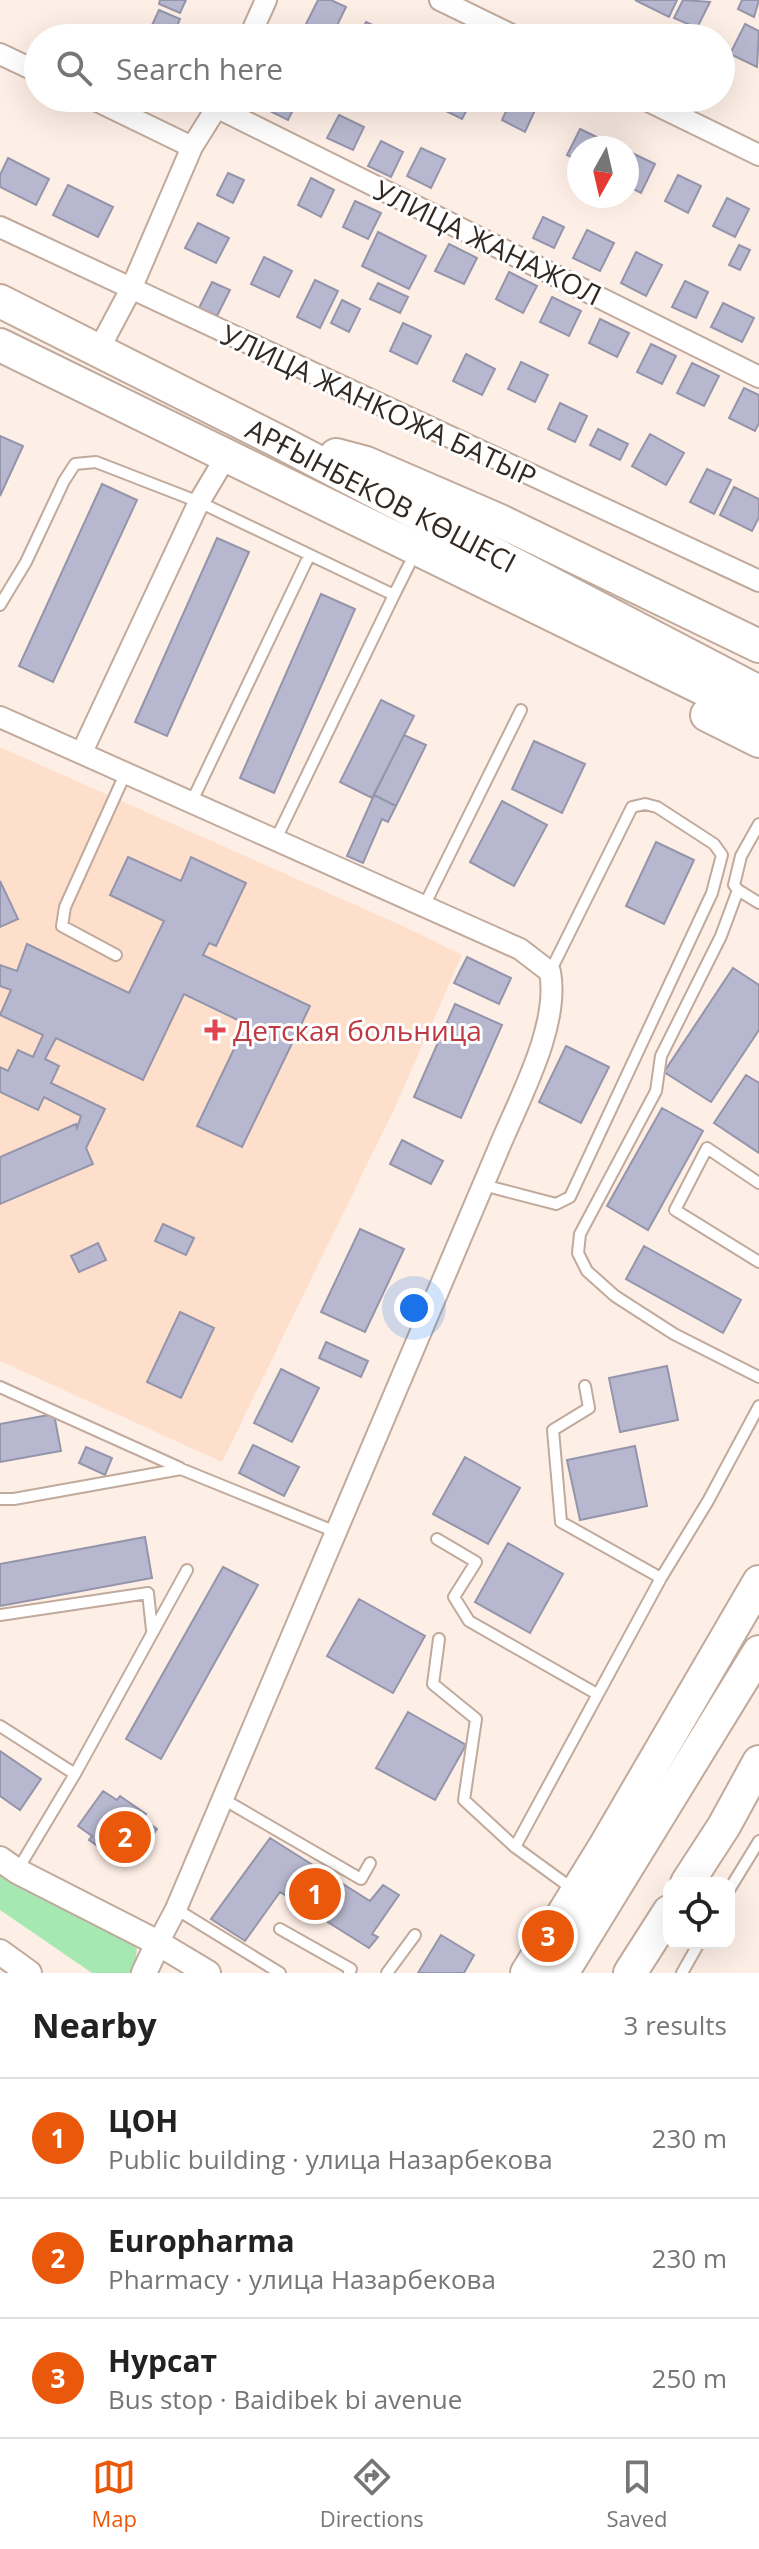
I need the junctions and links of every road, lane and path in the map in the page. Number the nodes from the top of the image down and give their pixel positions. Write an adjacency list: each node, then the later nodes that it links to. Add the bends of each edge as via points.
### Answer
1 (266, 0): 3 (street)
2 (440, 0): 4 (street)
3 (255, 24)
4 (489, 24)
5 (0, 54): 6 (street)
6 (24, 65)
7 (120, 112): 11 (street)
8 (214, 112): 11 (street)
9 (238, 112): 18 (street, УЛИЦА ЖАНАЖОЛ)
10 (671, 112): 12 (street)
11 (192, 147): 14 (street)
12 (759, 155)
13 (0, 227): 14 (street, УЛИЦА ЖАНКОЖА БАТЫР)
14 (131, 289): 16 (street); 25 (street, УЛИЦА ЖАНКОЖА БАТЫР)
15 (0, 301): 16 (main road, АРҒЫНБЕКОВ КӨШЕСІ)
16 (99, 349): 19 (main road, АРҒЫНБЕКОВ КӨШЕСІ)
17 (3, 354): 20 (main road, АРҒЫНБЕКОВ КӨШЕСІ)
18 (759, 377)
19 (282, 443): 28 (main road, via 366,463 498,520); 29 (main road, АРҒЫНБЕКОВ КӨШЕСІ)
20 (227, 455): 21 (main road, АРҒЫНБЕКОВ КӨШЕСІ); 22 (street)
21 (273, 478): 24 (main road); 31 (main road, АРҒЫНБЕКОВ КӨШЕСІ)
22 (199, 502): 23 (lane); 27 (lane, via 96,462 75,464); 34 (street)
23 (309, 556): 26 (lane); 36 (lane)
24 (409, 565): 26 (lane); 33 (main road)
25 (759, 581)
26 (394, 595): 38 (lane)
27 (0, 605)
28 (759, 646)
29 (759, 692)
30 (521, 710): 41 (lane)
31 (759, 716)
32 (0, 717): 34 (street)
33 (759, 741)
34 (82, 752): 35 (street)
35 (126, 772): 36 (street); 42 (lane, via 65,907 62,926)
36 (192, 801): 38 (street)
37 (759, 824): 39 (lane, via 738,866)
38 (276, 839): 41 (street)
39 (738, 890): 40 (lane); 47 (lane, via 661,1056 656,1091 580,1234 578,1253 587,1271 615,1296 674,1334)
40 (759, 903)
41 (424, 906): 43 (street, via 520,949)
42 (116, 955)
43 (550, 972): 45 (street, via 554,991 547,1031); 45 (lane, via 632,807 657,807 714,844 722,855 712,893 570,1197 556,1204)
44 (759, 1183): 46 (lane, via 707,1148 675,1210)
45 (482, 1185): 53 (street)
46 (759, 1262)
47 (759, 1377)
48 (585, 1386): 56 (lane, via 589,1408 553,1430 561,1522)
49 (0, 1387): 51 (lane)
50 (759, 1406): 56 (lane)
51 (181, 1469): 52 (lane); 53 (lane)
52 (0, 1499)
53 (336, 1532): 67 (street)
54 (437, 1539): 63 (lane, via 476,1562 454,1597 469,1621)
55 (187, 1570): 59 (lane)
56 (661, 1578): 63 (lane)
57 (759, 1582): 74 (main road)
58 (0, 1615): 59 (lane, via 148,1593)
59 (153, 1632): 66 (lane)
60 (439, 1639): 69 (lane, via 433,1684 476,1719 464,1800)
61 (759, 1652): 89 (main road)
62 (759, 1693): 90 (main road)
63 (597, 1694): 69 (lane)
64 (0, 1726): 66 (lane)
65 (759, 1762): 72 (main road)
66 (75, 1774): 71 (lane)
67 (223, 1799): 70 (lane, via 361,1879); 75 (street)
68 (759, 1841): 73 (lane)
69 (515, 1847): 74 (lane)
70 (370, 1863)
71 (9, 1865): 79 (street)
72 (691, 1877)
73 (735, 1880)
74 (576, 1892): 88 (main road)
75 (176, 1909): 79 (street); 85 (lane)
76 (663, 1921): 91 (main road)
77 (280, 1929): 86 (lane, via 351,1969)
78 (415, 1935): 87 (lane)
79 (158, 1943): 83 (street); 84 (street)
80 (696, 1949): 92 (lane)
81 (0, 1952): 82 (street)
82 (29, 1973)
83 (144, 1973)
84 (208, 1973)
85 (280, 1973)
86 (349, 1973)
87 (387, 1973)
88 (527, 1973)
89 (562, 1973)
90 (587, 1973)
91 (630, 1973)
92 (682, 1973)

